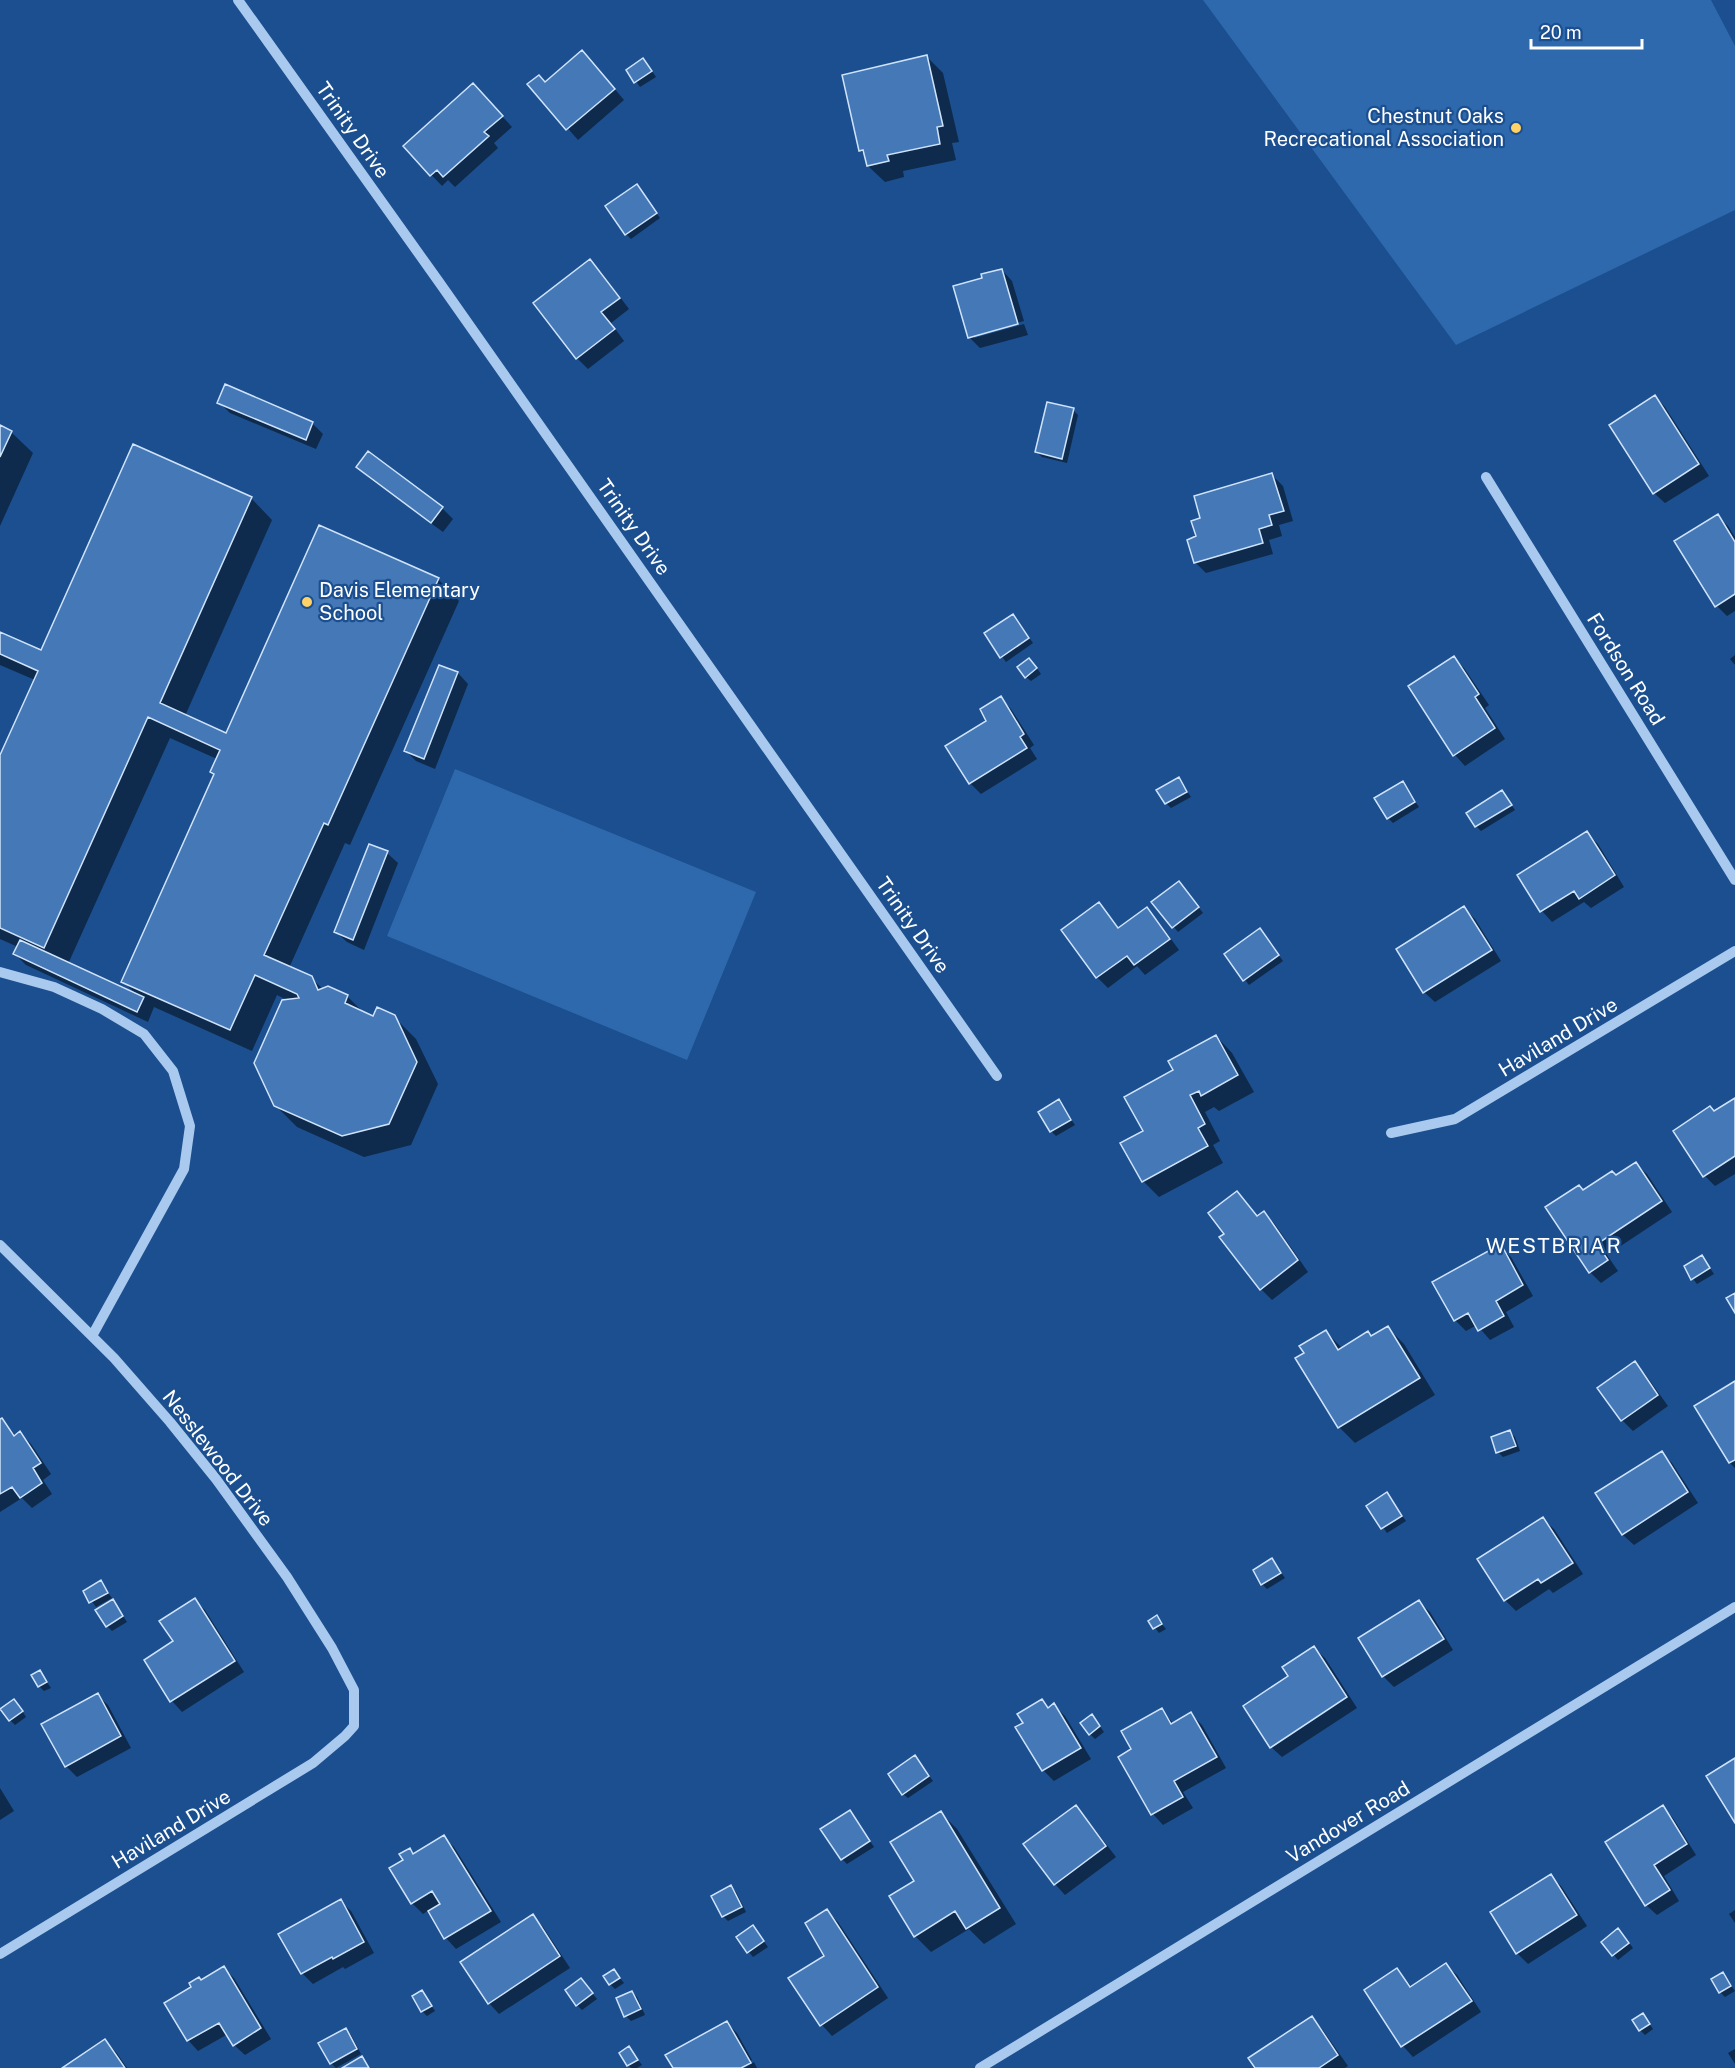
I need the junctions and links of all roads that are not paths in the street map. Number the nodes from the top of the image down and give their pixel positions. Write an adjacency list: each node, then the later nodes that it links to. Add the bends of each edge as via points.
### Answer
1 (238, 0): 6 (street, Trinity Drive)
2 (1486, 477): 3 (street, Fordson Road)
3 (1735, 879)
4 (1735, 951): 7 (street, Haviland Drive, via 1455,1119)
5 (0, 972): 9 (street, via 54,987 144,1034 173,1071 190,1126 184,1169)
6 (997, 1076)
7 (1391, 1133)
8 (0, 1245): 9 (street, Nesslewood Drive)
9 (92, 1336): 11 (street, Nesslewood Drive, via 170,1422 287,1577 354,1690)
10 (1735, 1607): 13 (street, Vandover Road)
11 (354, 1726): 12 (street, Haviland Drive, via 313,1763)
12 (0, 1954)
13 (980, 2068)

